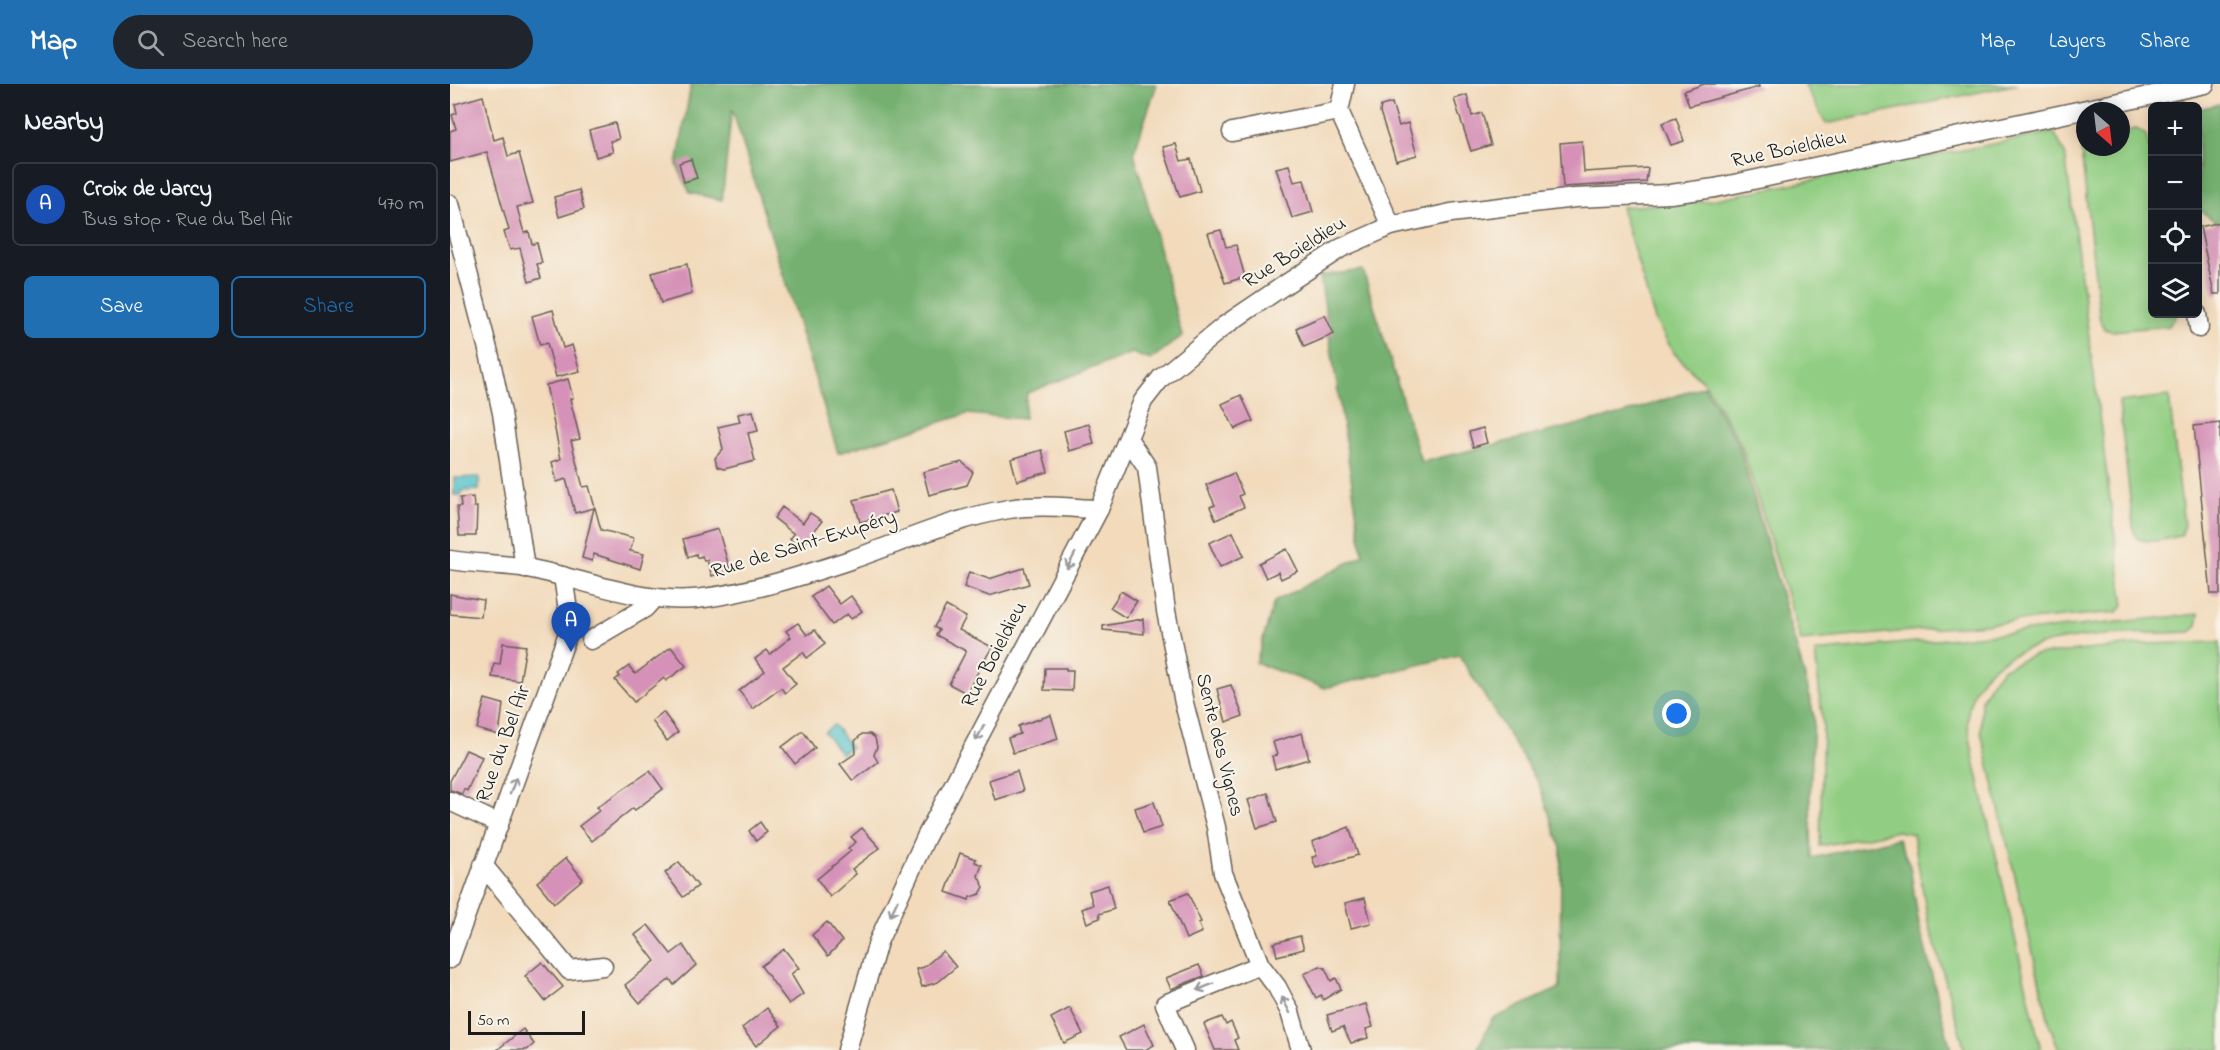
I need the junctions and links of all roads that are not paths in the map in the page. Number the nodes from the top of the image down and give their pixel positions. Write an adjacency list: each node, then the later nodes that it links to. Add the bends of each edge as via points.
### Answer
1 (1345, 84): 4 (street)
2 (2205, 84): 3 (street, Rue Boieldieu)
3 (2162, 100): 7 (street, Rue Boieldieu, via 2067,115 1715,188 1670,195 1564,199 1451,213)
4 (1339, 111): 5 (street); 7 (street)
5 (1232, 132)
6 (450, 204): 11 (street, via 502,413)
7 (1391, 226): 8 (street, Rue Boieldieu, via 1341,248 1186,356 1147,396)
8 (1129, 440): 9 (street, Rue Boieldieu); 19 (street, Sente des Vignes, via 1147,467 1168,623 1216,827 1223,873)
9 (1099, 509): 13 (street, Rue de Saint-Exupéry, via 1011,509 980,514 787,578 707,598); 21 (street, Rue Boieldieu, one-way to 21, via 926,837 878,942)
10 (450, 560): 11 (street, Rue de Saint-Exupéry)
11 (525, 568): 12 (street, Rue de Saint-Exupéry)
12 (563, 576): 13 (street, Rue de Saint-Exupéry); 16 (street, Rue du Bel Air, one-way to 12, via 567,636)
13 (654, 598): 14 (street, via 645,608)
14 (591, 640)
15 (450, 801): 16 (street)
16 (499, 824): 17 (street, Rue du Bel Air)
17 (483, 865): 18 (street, Rue du Bel Air); 20 (street, via 569,970)
18 (450, 959)
19 (1260, 965): 22 (street, one-way to 22, via 1165,1004); 23 (street, Sente des Vignes, one-way to 19, via 1290,1012)
20 (603, 966)
21 (847, 1050)
22 (1185, 1050)
23 (1301, 1050)

